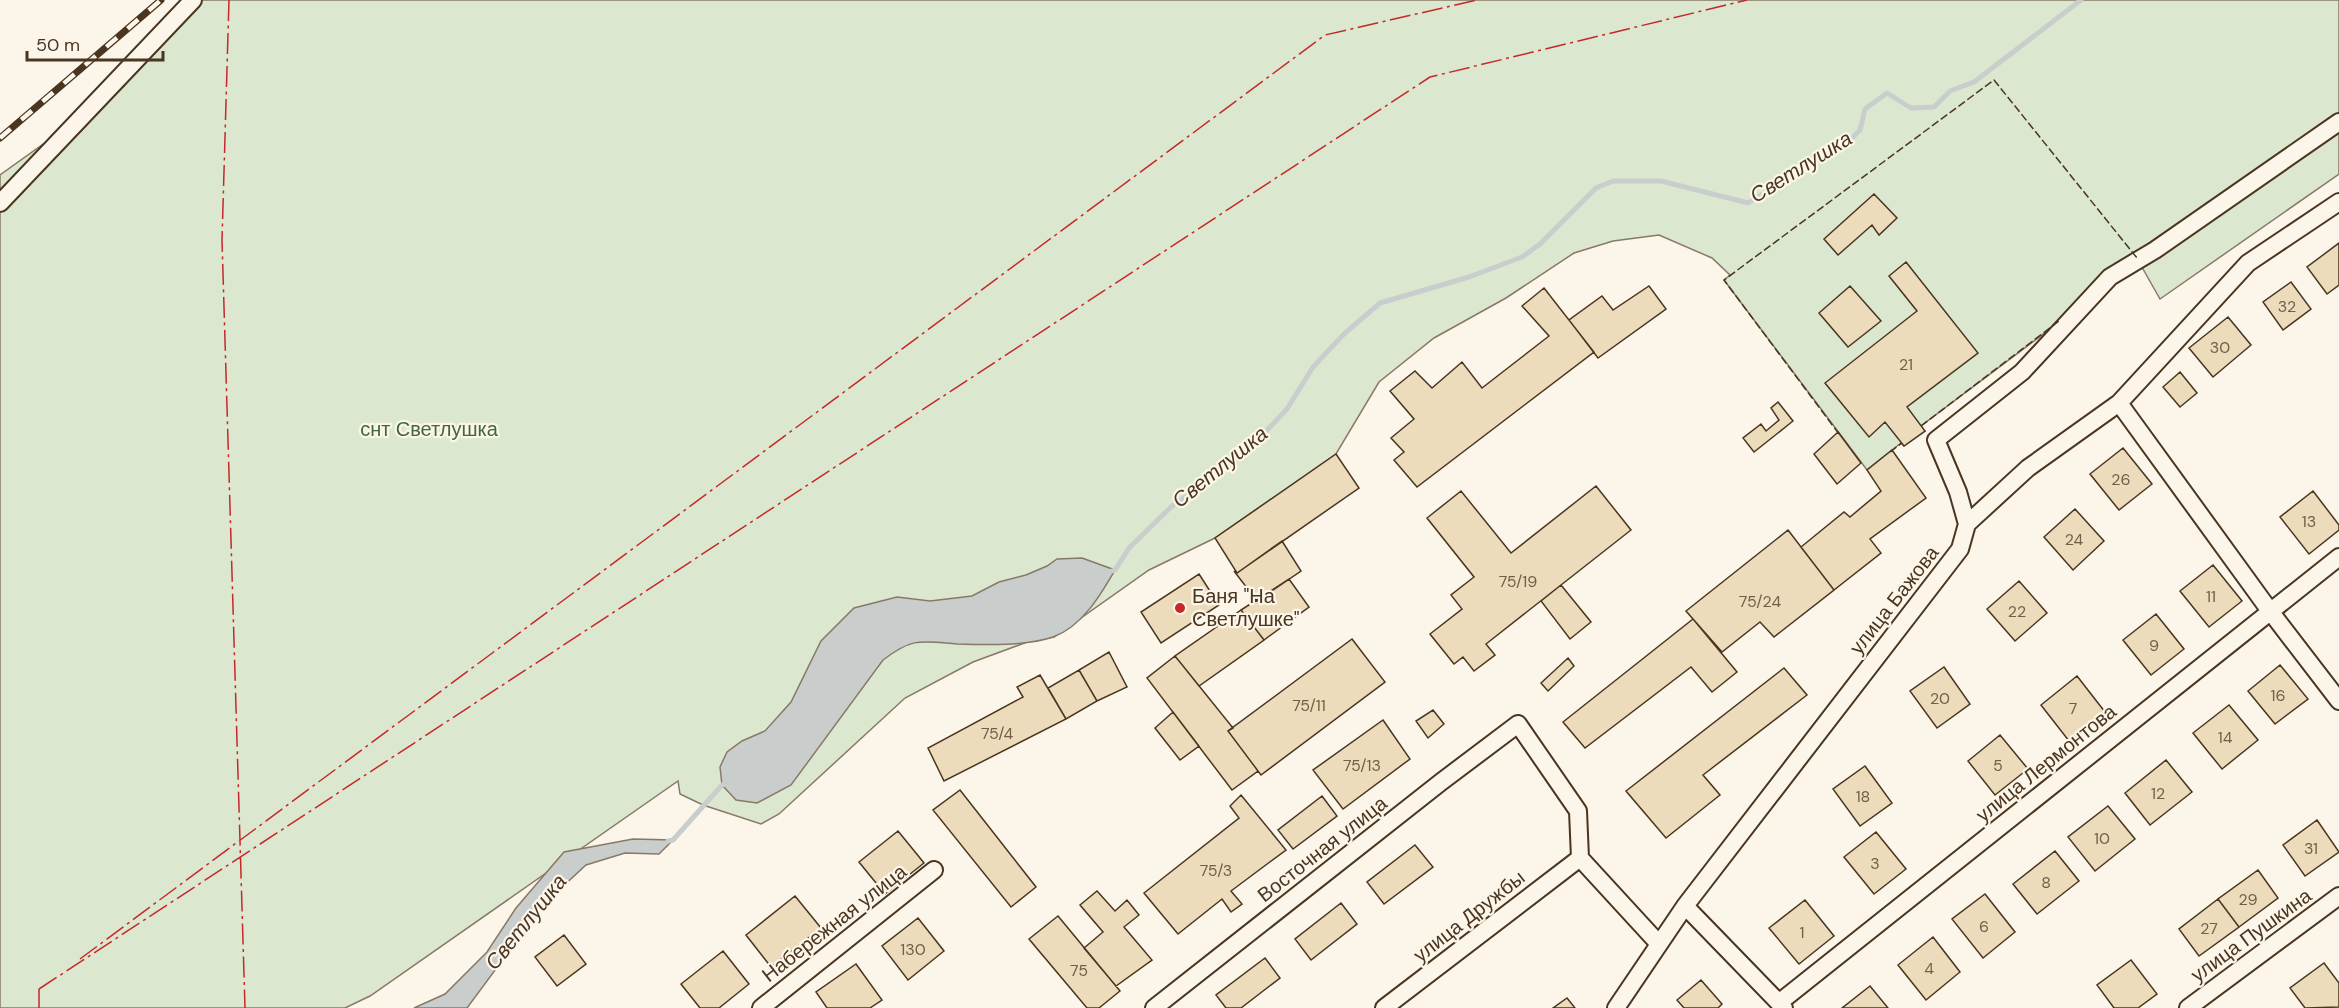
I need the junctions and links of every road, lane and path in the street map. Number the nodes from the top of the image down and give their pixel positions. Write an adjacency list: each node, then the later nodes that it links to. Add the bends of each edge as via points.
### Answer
1 (193, 0): 4 (street)
2 (2339, 122): 6 (street, via 2110,277 2022,372 1936,440 1959,492)
3 (2339, 202): 5 (street, улица Бажова, via 2248,263)
4 (0, 203)
5 (2119, 403): 6 (street, улица Бажова, via 2028,468); 8 (street)
6 (1967, 525): 13 (street, улица Бажова, via 1960,549)
7 (2339, 557): 8 (street, улица Лермонтова)
8 (2270, 611): 9 (street); 15 (street, улица Лермонтова)
9 (2339, 701)
10 (1580, 858): 14 (street); 17 (street, Восточная улица, via 1578,812 1518,724); 18 (street, улица Дружбы)
11 (934, 870): 16 (street, Набережная улица)
12 (2339, 896): 20 (street, улица Пушкина)
13 (1685, 906): 14 (street, улица Бажова); 15 (street)
14 (1659, 944): 19 (street, улица Бажова)
15 (1782, 1005)
16 (761, 1008)
17 (1154, 1008)
18 (1384, 1008)
19 (1616, 1008)
20 (2188, 1008)

